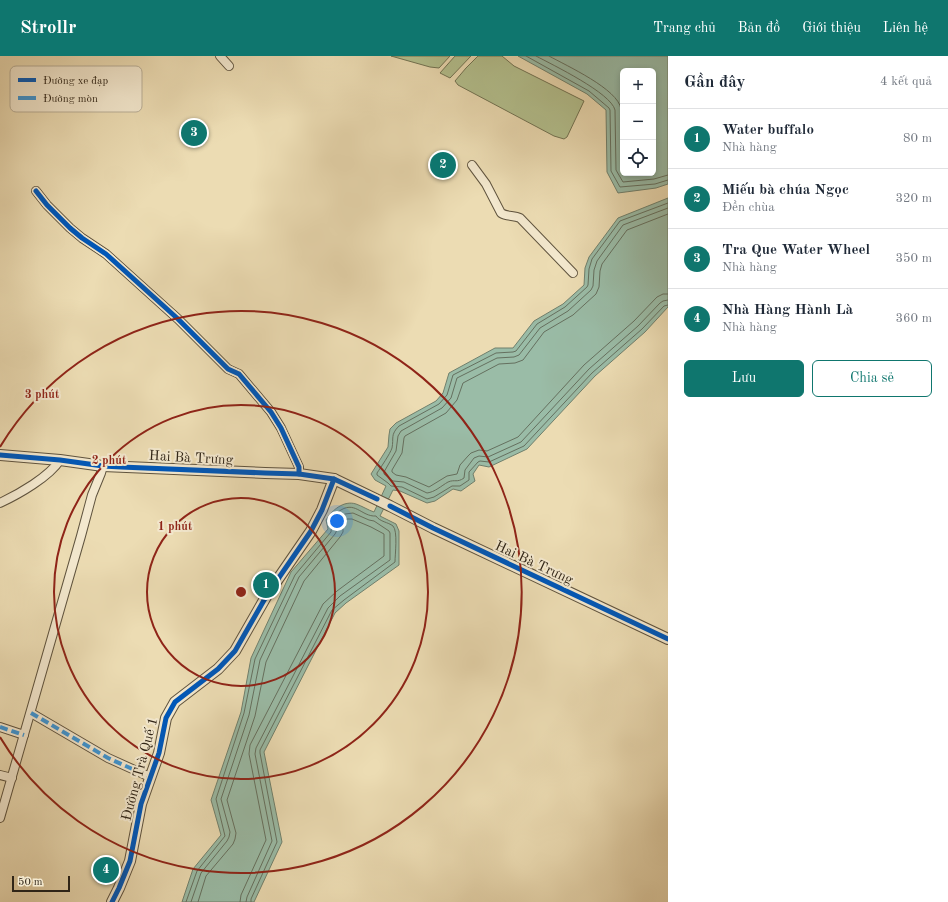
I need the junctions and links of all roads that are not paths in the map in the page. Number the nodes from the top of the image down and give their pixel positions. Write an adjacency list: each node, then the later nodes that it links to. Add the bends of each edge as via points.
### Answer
1 (220, 56): 2 (street)
2 (229, 66)
3 (472, 165): 5 (street, via 486,184 501,213 520,218)
4 (36, 190): 9 (street, via 70,228 106,254 178,318 228,368 239,374 281,428 299,467)
5 (573, 273)
6 (0, 455): 7 (street, Hai Bà Trưng)
7 (60, 460): 8 (street, Hai Bà Trưng); 11 (street, via 32,485)
8 (103, 466): 9 (street, Hai Bà Trưng); 13 (street, via 92,495)
9 (299, 474): 10 (street, Hai Bà Trưng)
10 (334, 479): 12 (street, Hai Bà Trưng); 17 (street, Đường Trà Quế 1, via 311,531 267,595 235,651 218,669 175,702 166,718 159,753)
11 (0, 503)
12 (668, 639)
13 (31, 713): 15 (street); 17 (street, via 108,758)
14 (0, 727): 15 (street)
15 (24, 735): 18 (street)
16 (0, 775): 18 (street)
17 (150, 777): 20 (street, Đường Trà Quế 1, via 141,804 130,861)
18 (12, 778): 19 (street)
19 (0, 818)
20 (112, 902)

